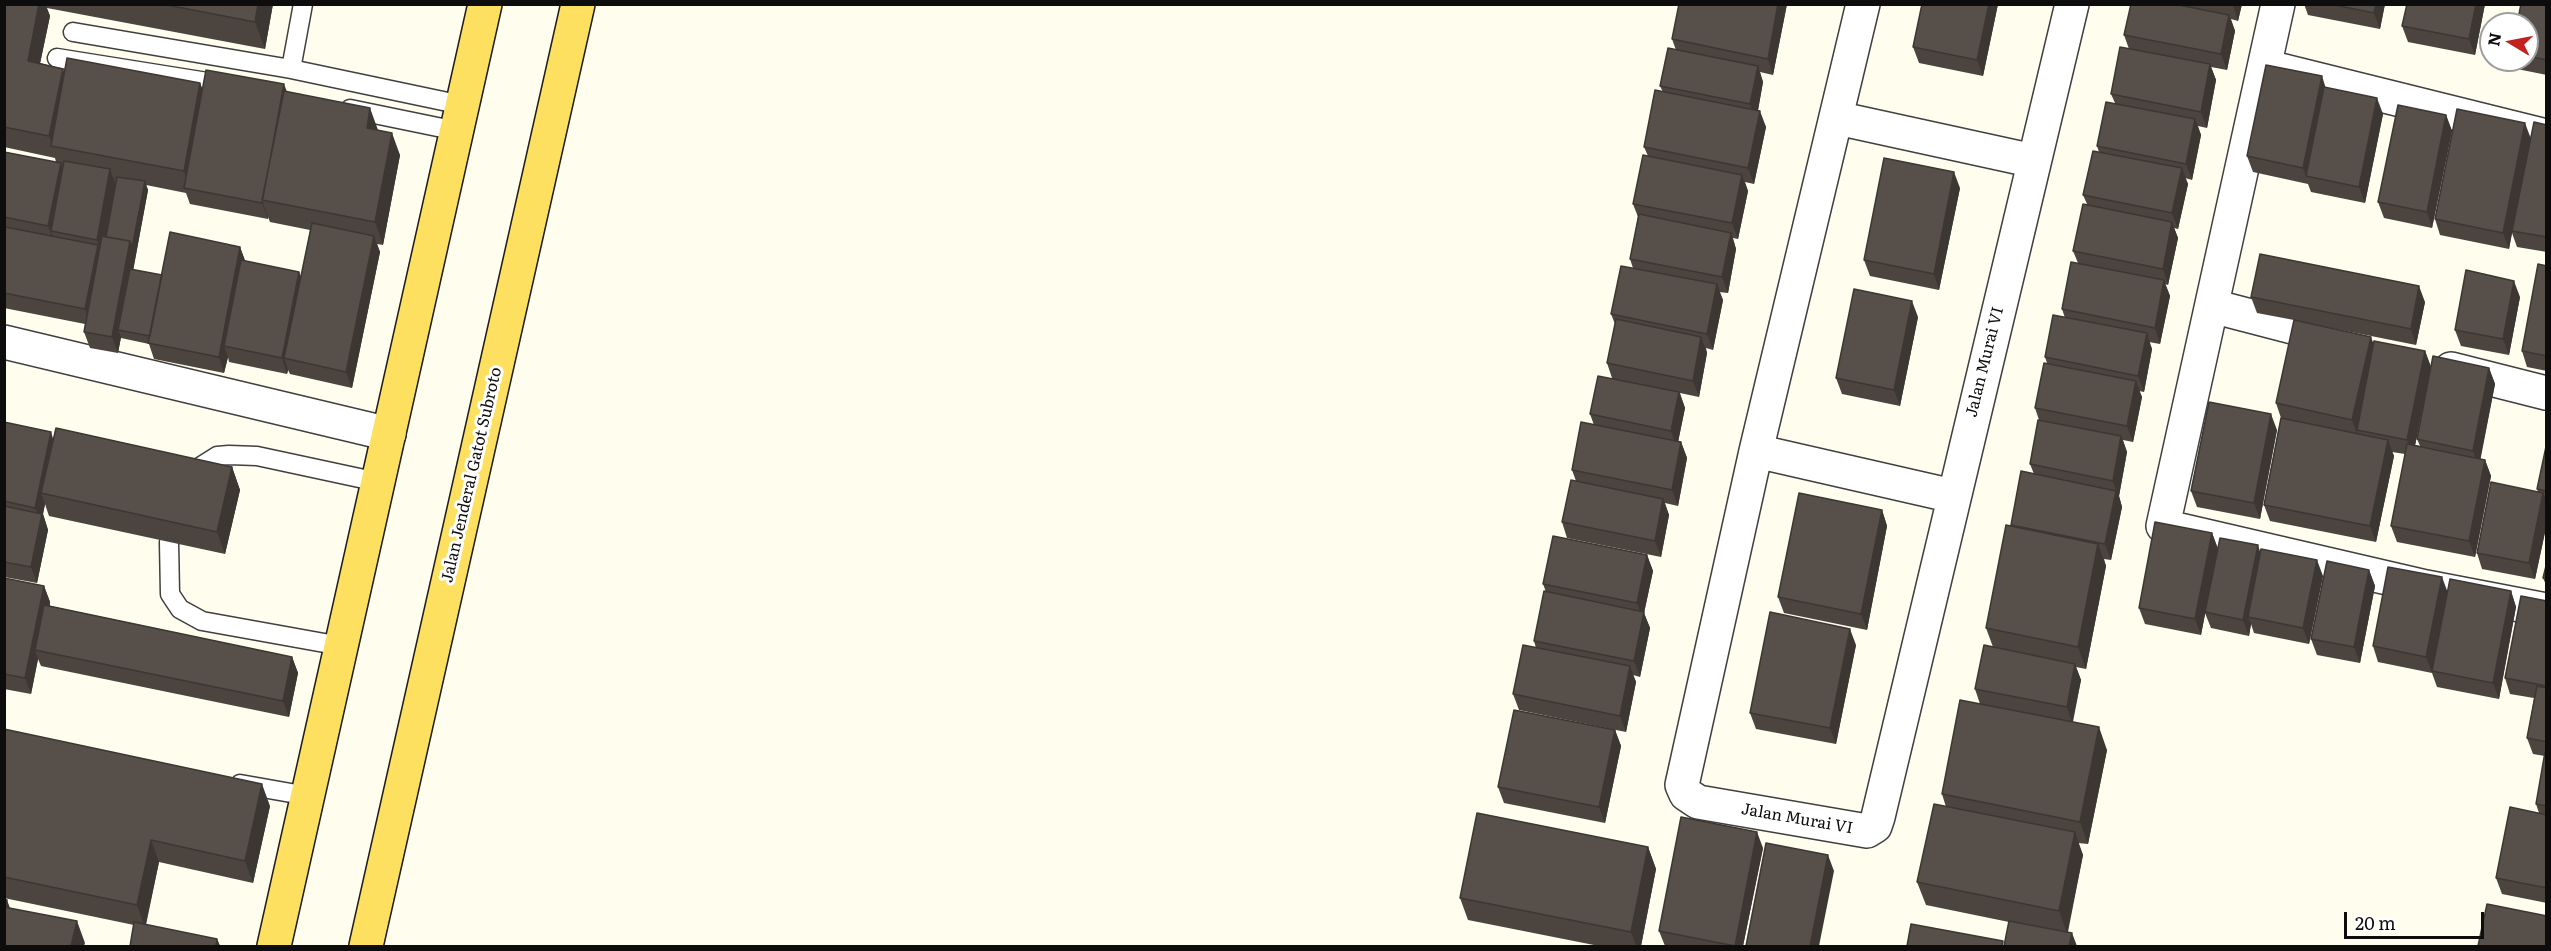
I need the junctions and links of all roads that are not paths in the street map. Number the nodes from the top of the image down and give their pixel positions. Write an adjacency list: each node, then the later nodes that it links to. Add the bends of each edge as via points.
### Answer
1 (303, 4): 10 (lane)
2 (485, 4): 13 (main road)
3 (578, 4): 33 (main road, Jalan Jenderal Gatot Subroto)
4 (1863, 4): 14 (street, Jalan Murai VI)
5 (2072, 4): 16 (street, Jalan Murai VI)
6 (2278, 4): 9 (street)
7 (73, 32): 10 (lane)
8 (57, 58): 11 (lane)
9 (2266, 66): 15 (street); 17 (street)
10 (291, 69): 13 (lane)
11 (242, 88)
12 (333, 105): 13 (lane)
13 (460, 118): 22 (main road)
14 (1837, 118): 16 (street); 23 (street, Jalan Murai VI)
15 (2547, 136)
16 (2034, 160): 26 (street, Jalan Murai VI)
17 (2212, 306): 19 (street); 28 (street, via 2163,525 2426,587)
18 (4, 342): 22 (street)
19 (2358, 345)
20 (2426, 362): 21 (street)
21 (2547, 393)
22 (389, 434): 25 (main road)
23 (1755, 451): 26 (street); 26 (street, Jalan Murai VI, via 1683,778 1686,794 1698,801 1867,831 1875,826)
24 (183, 477): 25 (lane, via 217,456 229,455 256,456)
25 (378, 482): 29 (main road)
26 (1953, 496)
27 (169, 542): 29 (lane, via 170,594 180,609 202,621)
28 (2547, 610)
29 (341, 646): 31 (main road)
30 (218, 778): 31 (lane)
31 (308, 796): 32 (main road)
32 (274, 946)
33 (366, 946)

